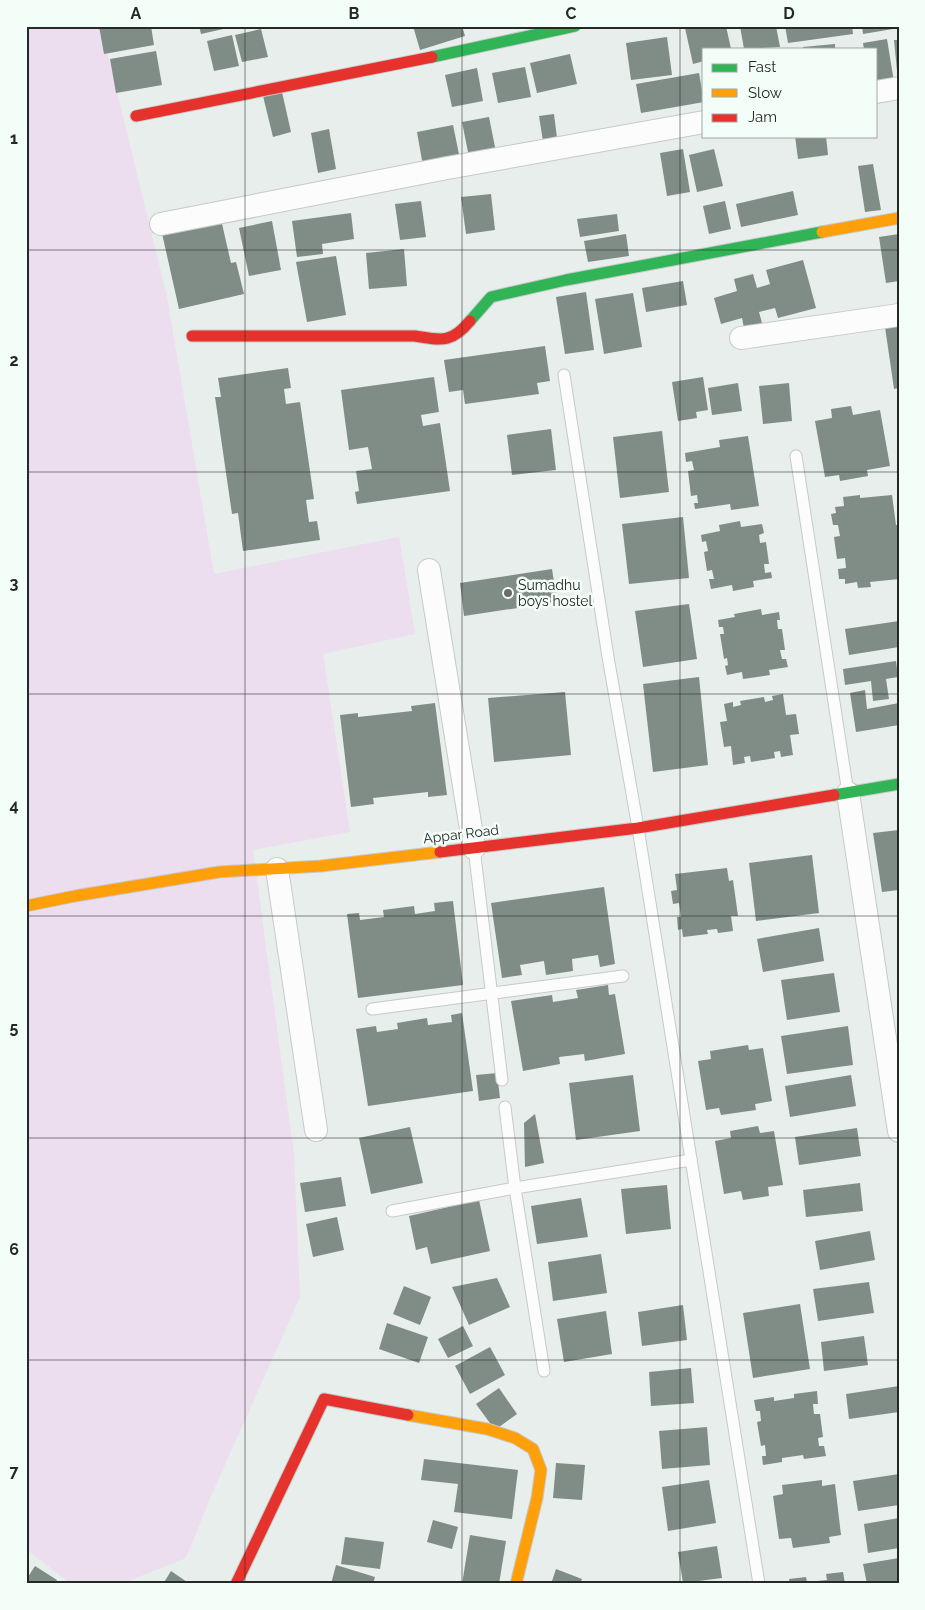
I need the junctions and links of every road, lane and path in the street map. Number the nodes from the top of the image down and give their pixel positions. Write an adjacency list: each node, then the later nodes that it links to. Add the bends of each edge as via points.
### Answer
1 (575, 26): 4 (street)
2 (899, 88): 3 (street)
3 (878, 92)
4 (136, 116)
5 (702, 122): 7 (street)
6 (899, 218): 9 (street, via 491,297 462,331 443,340 415,336)
7 (161, 224)
8 (899, 315): 10 (street)
9 (192, 336)
10 (741, 338)
11 (564, 374): 16 (lane)
12 (796, 456): 15 (lane)
13 (429, 570): 17 (street)
14 (899, 784): 15 (street, Appar Road)
15 (848, 793): 16 (street, Appar Road); 26 (street)
16 (638, 828): 17 (street, Appar Road); 27 (lane)
17 (474, 848): 18 (street, Appar Road); 21 (lane)
18 (277, 869): 19 (street, Appar Road, via 219,872); 25 (street)
19 (26, 906)
20 (623, 976): 21 (lane)
21 (492, 994): 22 (lane); 23 (lane)
22 (372, 1009)
23 (502, 1080)
24 (505, 1107): 28 (lane)
25 (316, 1130)
26 (899, 1131)
27 (691, 1160): 28 (lane); 33 (lane)
28 (515, 1188): 29 (lane); 30 (lane)
29 (392, 1211)
30 (544, 1371)
31 (239, 1583): 32 (street, via 324,1399 487,1429 515,1438 533,1449 542,1470)
32 (516, 1584)
33 (759, 1584)

